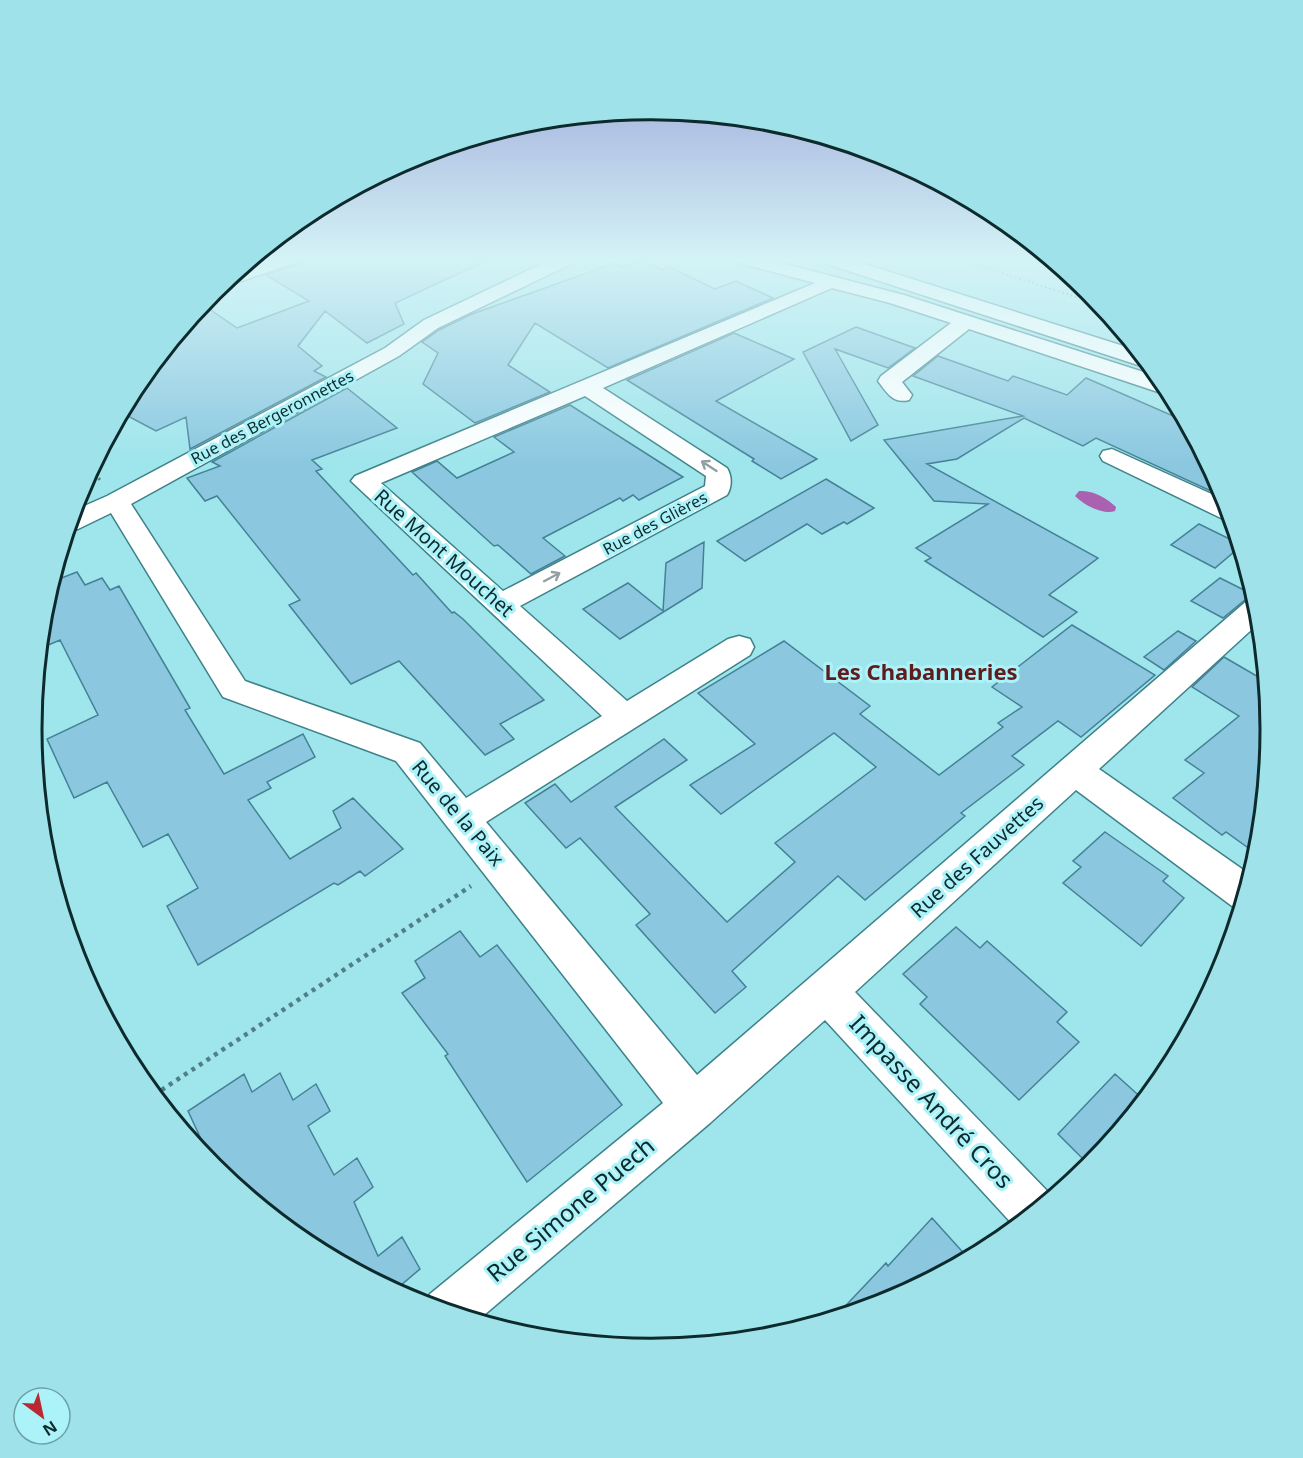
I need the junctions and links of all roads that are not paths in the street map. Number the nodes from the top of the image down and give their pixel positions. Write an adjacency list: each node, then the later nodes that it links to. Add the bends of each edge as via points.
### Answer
1 (428, 326): 11 (street, Rue des Bergeronnettes, via 392,352)
2 (731, 326): 8 (street, Rue Mont Mouchet)
3 (961, 326): 9 (street, via 889,381)
4 (978, 326): 7 (street)
5 (1027, 326): 6 (street)
6 (1134, 357)
7 (1153, 383)
8 (586, 387): 14 (street, Rue des Glières, one-way to 8, via 718,490 718,472); 14 (street, Rue Mont Mouchet, via 364,481)
9 (901, 395)
10 (1112, 456): 12 (street)
11 (116, 501): 13 (street, Rue des Bergeronnettes); 19 (street, Rue de la Paix, via 234,689 408,752)
12 (1219, 507)
13 (80, 518)
14 (500, 604): 17 (street, Rue Mont Mouchet)
15 (1250, 614): 18 (street, Rue des Fauvettes)
16 (739, 647): 17 (street)
17 (625, 718): 19 (street)
18 (1075, 770): 20 (street); 21 (street, Rue des Fauvettes)
19 (462, 818): 22 (street, Rue de la Paix)
20 (1239, 889)
21 (827, 992): 22 (street, Rue des Fauvettes); 23 (street, Impasse André Cros)
22 (694, 1107): 24 (street, Rue Simone Puech)
23 (1030, 1207)
24 (455, 1306)

